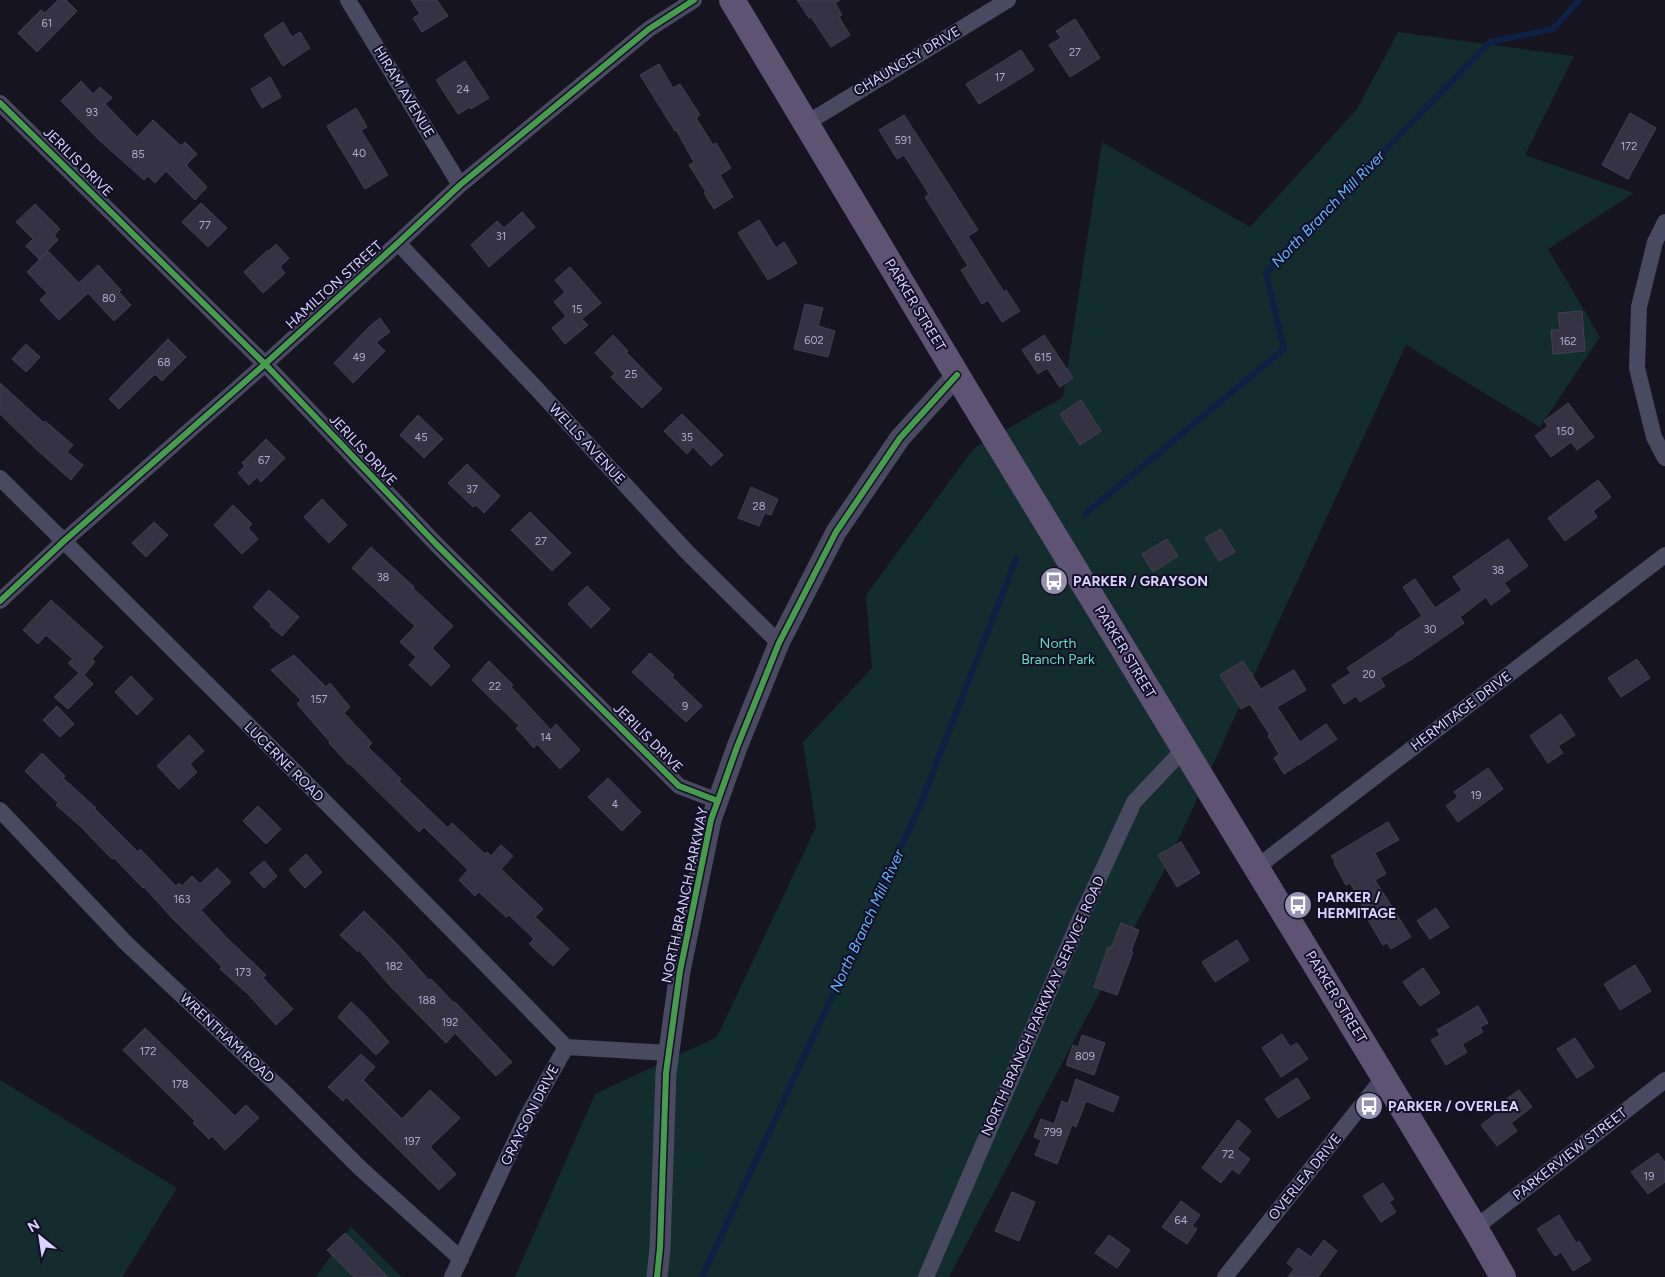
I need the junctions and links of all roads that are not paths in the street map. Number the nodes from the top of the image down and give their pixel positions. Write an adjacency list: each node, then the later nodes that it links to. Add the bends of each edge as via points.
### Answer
1 (348, 0): 7 (street, HIRAM AVENUE)
2 (694, 0): 7 (street, HAMILTON STREET, via 649,29)
3 (732, 0): 6 (main road, PARKER STREET)
4 (1008, 0): 6 (street, CHAUNCEY DRIVE)
5 (0, 103): 10 (street, JERILIS DRIVE)
6 (807, 123): 11 (main road, PARKER STREET)
7 (460, 185): 9 (street, HAMILTON STREET)
8 (1665, 222): 12 (street, via 1655,242 1639,307 1637,368 1654,437)
9 (398, 243): 10 (street, HAMILTON STREET); 17 (street, WELLS AVENUE, via 688,554)
10 (265, 364): 14 (street, HAMILTON STREET); 19 (street, JERILIS DRIVE, via 436,544 679,786)
11 (957, 375): 17 (street, NORTH BRANCH PARKWAY, via 900,438 836,532); 18 (main road, PARKER STREET)
12 (1665, 458)
13 (0, 478): 14 (street, LUCERNE ROAD)
14 (64, 541): 16 (street, HAMILTON STREET); 22 (street, LUCERNE ROAD)
15 (1665, 555): 21 (street, HERMITAGE DRIVE)
16 (0, 601)
17 (779, 643): 19 (street, NORTH BRANCH PARKWAY)
18 (1184, 749): 21 (main road, PARKER STREET); 30 (street, NORTH BRANCH PARKWAY SERVICE ROAD, via 1134,802)
19 (718, 801): 23 (street, NORTH BRANCH PARKWAY, via 711,820 680,971)
20 (0, 810): 27 (street, WRENTHAM ROAD, via 126,943 360,1168)
21 (1257, 867): 24 (main road, PARKER STREET)
22 (566, 1047): 23 (street); 27 (street, GRAYSON DRIVE, via 525,1120)
23 (669, 1053): 29 (street, NORTH BRANCH PARKWAY)
24 (1384, 1077): 26 (main road, PARKER STREET); 31 (street, OVERLEA DRIVE)
25 (1665, 1080): 26 (street, PARKERVIEW STREET)
26 (1476, 1228): 32 (main road, PARKER STREET)
27 (461, 1259): 28 (street, GRAYSON DRIVE)
28 (452, 1277)
29 (657, 1277)
30 (926, 1277)
31 (1225, 1277)
32 (1503, 1277)

